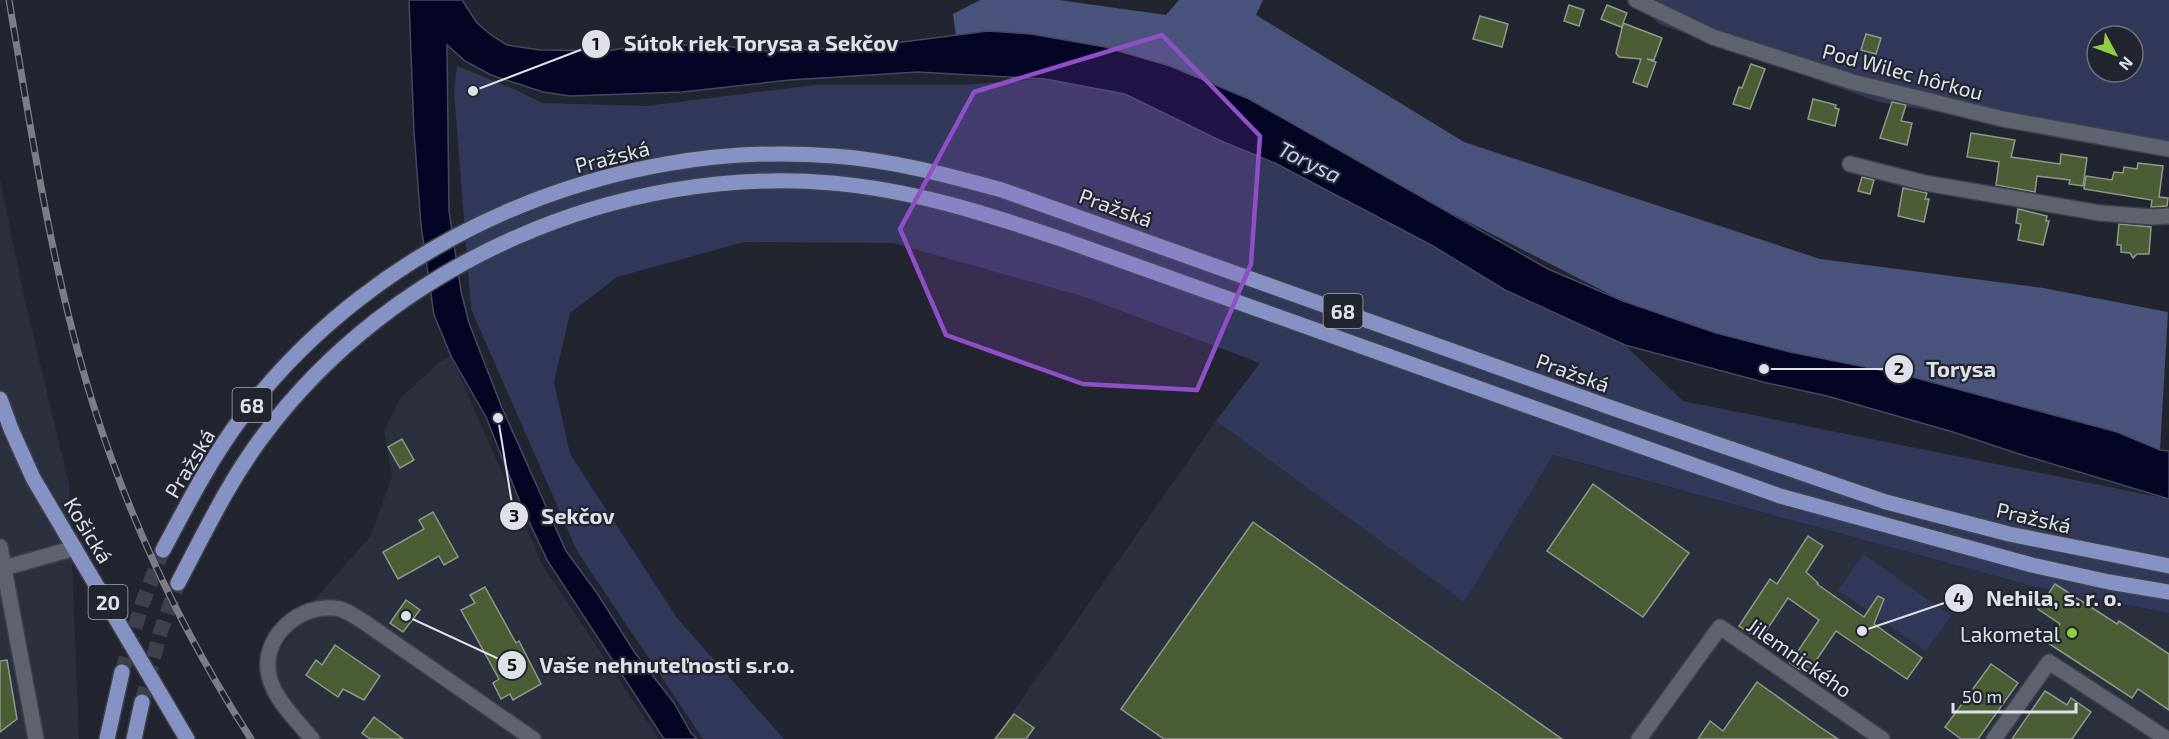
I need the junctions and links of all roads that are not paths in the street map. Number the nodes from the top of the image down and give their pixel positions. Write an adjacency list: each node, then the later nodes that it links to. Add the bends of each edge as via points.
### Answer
1 (1636, 0): 2 (street, Pod Wilec hôrkou, via 1713,37 1852,82 2003,119)
2 (2169, 149)
3 (1850, 164): 4 (street, via 1925,183 2100,213)
4 (2169, 216)
5 (0, 399): 7 (main road, Košická / 20, via 33,478)
6 (0, 547): 10 (street)
7 (75, 548): 10 (street); 18 (main road, Košická / 20)
8 (163, 550): 9 (main road, Pražská / 68, via 207,470 243,416 321,332 413,261 508,210 612,175 678,162 785,154 889,163 1002,190 1886,502 2009,534)
9 (2169, 566)
10 (4, 568): 15 (street)
11 (178, 583): 12 (main road, 68, via 231,482 264,434 339,352 420,289 514,238 618,202 731,183 787,182 885,190 977,211 1779,496 2031,565)
12 (2169, 592)
13 (122, 672): 16 (main road)
14 (142, 702): 17 (main road)
15 (36, 739)
16 (107, 739)
17 (134, 739)
18 (187, 739)
19 (312, 739): 20 (street, via 273,687 269,654 290,621 311,611 330,608 358,618)
20 (533, 739)
21 (1639, 739): 22 (street, Jilemnického, via 1719,627)
22 (1882, 739)
23 (1994, 739): 24 (street, via 2049,662)
24 (2167, 739)

